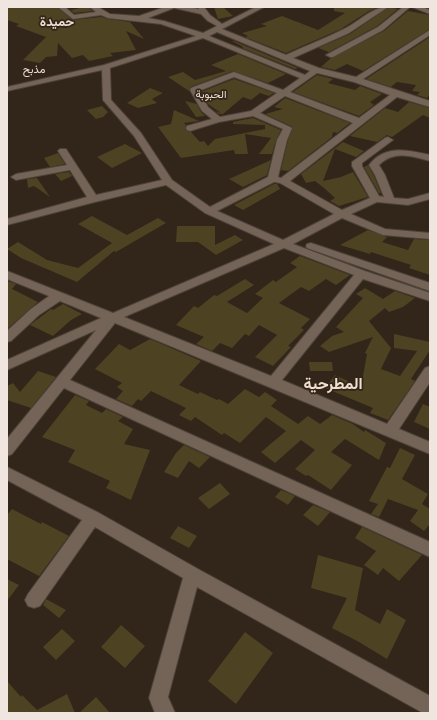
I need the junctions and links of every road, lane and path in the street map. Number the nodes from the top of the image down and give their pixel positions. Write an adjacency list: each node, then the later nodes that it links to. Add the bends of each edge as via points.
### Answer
1 (61, 7): 11 (street, via 73,17)
2 (93, 7): 11 (street)
3 (171, 7): 12 (street)
4 (177, 7): 9 (street)
5 (261, 7): 13 (street)
6 (385, 7): 17 (street, via 346,31)
7 (407, 7): 16 (street, via 375,32)
8 (414, 7): 10 (street)
9 (202, 10): 13 (street)
10 (429, 10)
11 (101, 13): 12 (street)
12 (139, 19): 15 (street, via 162,22)
13 (220, 28): 15 (street); 17 (street)
14 (430, 32): 21 (street)
15 (203, 36): 18 (street); 20 (street)
16 (330, 55)
17 (286, 58): 19 (street)
18 (106, 67): 22 (street); 37 (street, via 107,100 138,135)
19 (316, 70): 20 (street); 21 (street)
20 (306, 78): 23 (street)
21 (356, 80): 24 (street)
22 (7, 89)
23 (284, 92): 26 (street); 27 (street, via 234,74 194,90 205,109); 28 (street)
24 (396, 94): 25 (street); 28 (street)
25 (429, 101)
26 (254, 113): 27 (street); 35 (street, via 288,128 282,140)
27 (218, 120): 29 (street)
28 (360, 122): 36 (street)
29 (190, 128)
30 (388, 140): 40 (street, via 357,162)
31 (63, 151): 33 (street)
32 (430, 158): 41 (street, via 394,151 378,160 374,165)
33 (73, 167): 34 (street); 39 (street)
34 (16, 177)
35 (272, 179): 36 (street); 42 (street)
36 (283, 181): 43 (street)
37 (168, 182): 39 (street); 42 (street)
38 (430, 196): 41 (street, via 408,202)
39 (93, 199): 44 (street)
40 (376, 199): 41 (street); 43 (street)
41 (390, 200)
42 (209, 211): 46 (street)
43 (342, 214): 45 (street, via 383,232); 46 (street)
44 (7, 222)
45 (430, 236)
46 (288, 242): 47 (street); 49 (street); 52 (street)
47 (361, 274): 51 (street); 57 (street)
48 (7, 275): 50 (street)
49 (430, 287)
50 (58, 296): 52 (street); 53 (street, via 35,312)
51 (430, 297)
52 (112, 318): 54 (street); 56 (street); 57 (street)
53 (7, 338)
54 (7, 364)
55 (430, 371): 58 (street)
56 (62, 382): 60 (street); 63 (street)
57 (274, 382): 58 (street)
58 (390, 431): 59 (street)
59 (430, 448)
60 (7, 450)
61 (7, 473): 62 (street)
62 (93, 518): 64 (street); 65 (street)
63 (430, 550)
64 (192, 575): 66 (street); 67 (street, via 158,698)
65 (34, 600)
66 (430, 706)
67 (165, 713)

